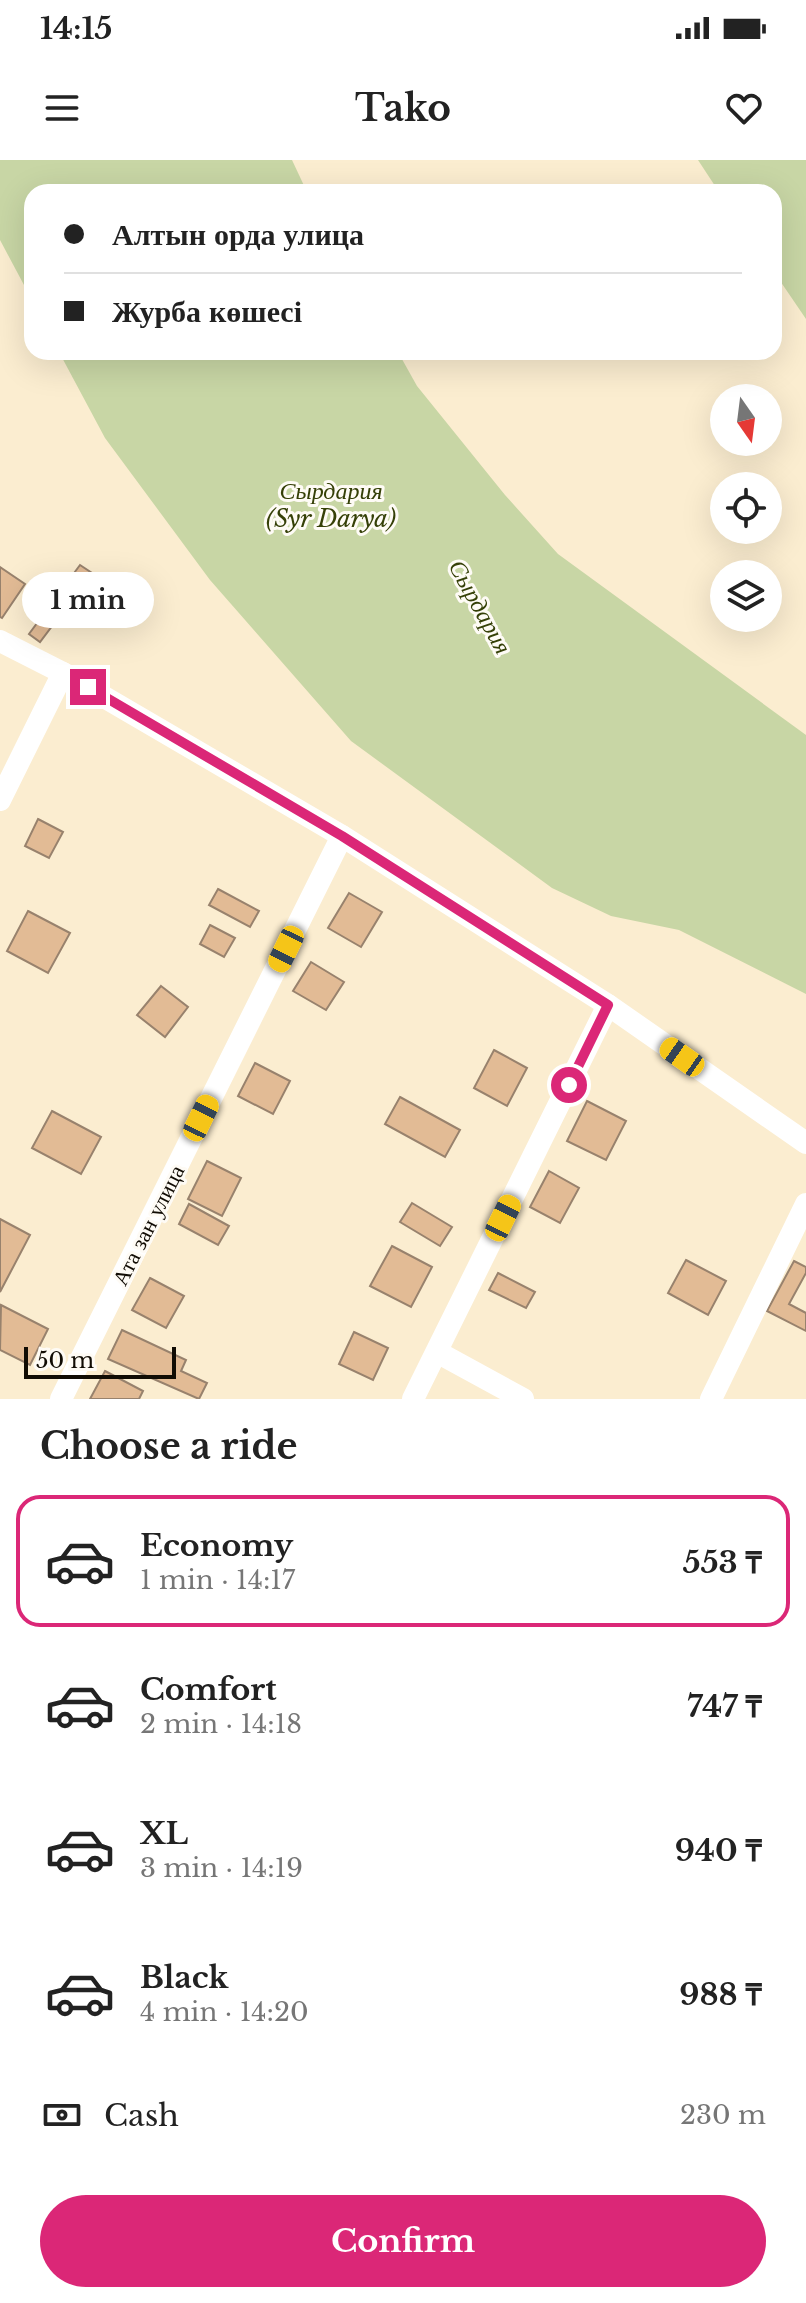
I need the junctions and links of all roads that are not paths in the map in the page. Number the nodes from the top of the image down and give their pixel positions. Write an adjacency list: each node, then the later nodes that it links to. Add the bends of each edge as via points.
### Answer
1 (0, 641): 2 (street)
2 (63, 673): 3 (street); 4 (street)
3 (0, 800)
4 (342, 836): 5 (street); 9 (street, Ата зан улица)
5 (608, 1005): 6 (street); 8 (street)
6 (806, 1143)
7 (806, 1204): 12 (street)
8 (437, 1352): 10 (street); 11 (street)
9 (61, 1399)
10 (413, 1399)
11 (523, 1399)
12 (711, 1399)

